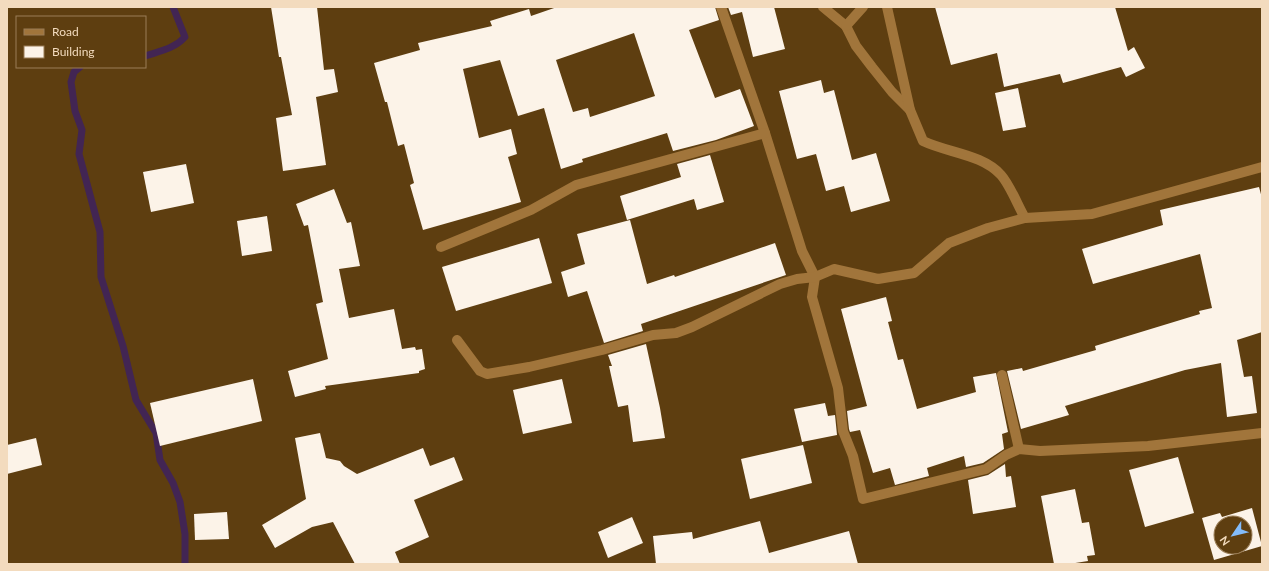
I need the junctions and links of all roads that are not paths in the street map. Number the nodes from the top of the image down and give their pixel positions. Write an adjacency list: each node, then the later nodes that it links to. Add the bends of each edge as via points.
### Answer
1 (721, 7): 7 (street)
2 (823, 7): 5 (street)
3 (863, 7): 5 (street)
4 (887, 7): 6 (street)
5 (846, 26): 6 (street, via 856,46 872,67)
6 (910, 110): 9 (street, via 923,141 984,161 1002,175)
7 (765, 133): 10 (street, via 576,185 531,210); 11 (street, via 802,251)
8 (1262, 167): 9 (street, via 1092,214)
9 (1025, 218): 11 (street, via 988,228 950,243 914,273 878,279 834,269)
10 (442, 247)
11 (815, 277): 12 (street, via 780,284 676,333 653,335 529,367 487,374 480,371); 15 (street, via 812,297 838,388 843,430 853,456 863,499 986,469 1006,455)
12 (457, 340)
13 (1002, 375): 15 (street)
14 (1262, 433): 15 (street, via 1148,446)
15 (1019, 450)

